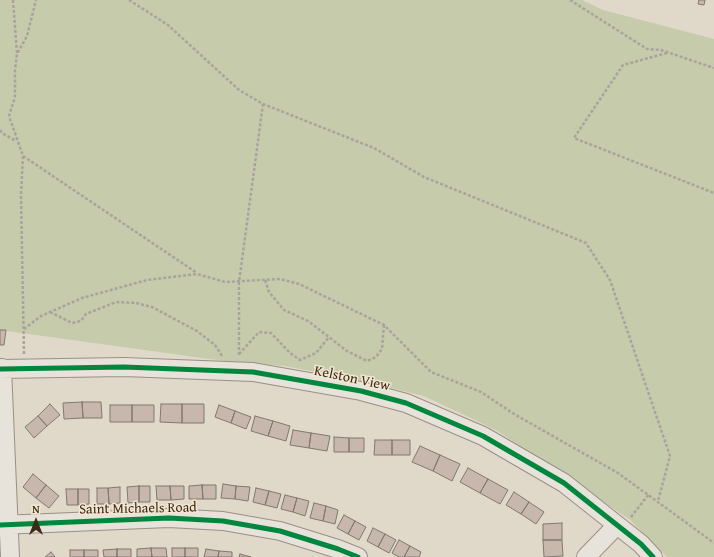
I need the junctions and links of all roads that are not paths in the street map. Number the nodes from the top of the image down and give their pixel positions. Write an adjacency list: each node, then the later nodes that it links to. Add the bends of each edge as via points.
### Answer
1 (1, 368): 2 (street); 3 (street, Kelston View, via 124,367 224,360 283,376 361,391 406,403 484,436 557,479)
2 (5, 525): 4 (street); 5 (street, Saint Michaels Road, via 169,518 223,521 280,531)
3 (617, 525): 6 (street); 7 (street, Kelston View)
4 (10, 557)
5 (358, 557)
6 (586, 557)
7 (653, 557)

